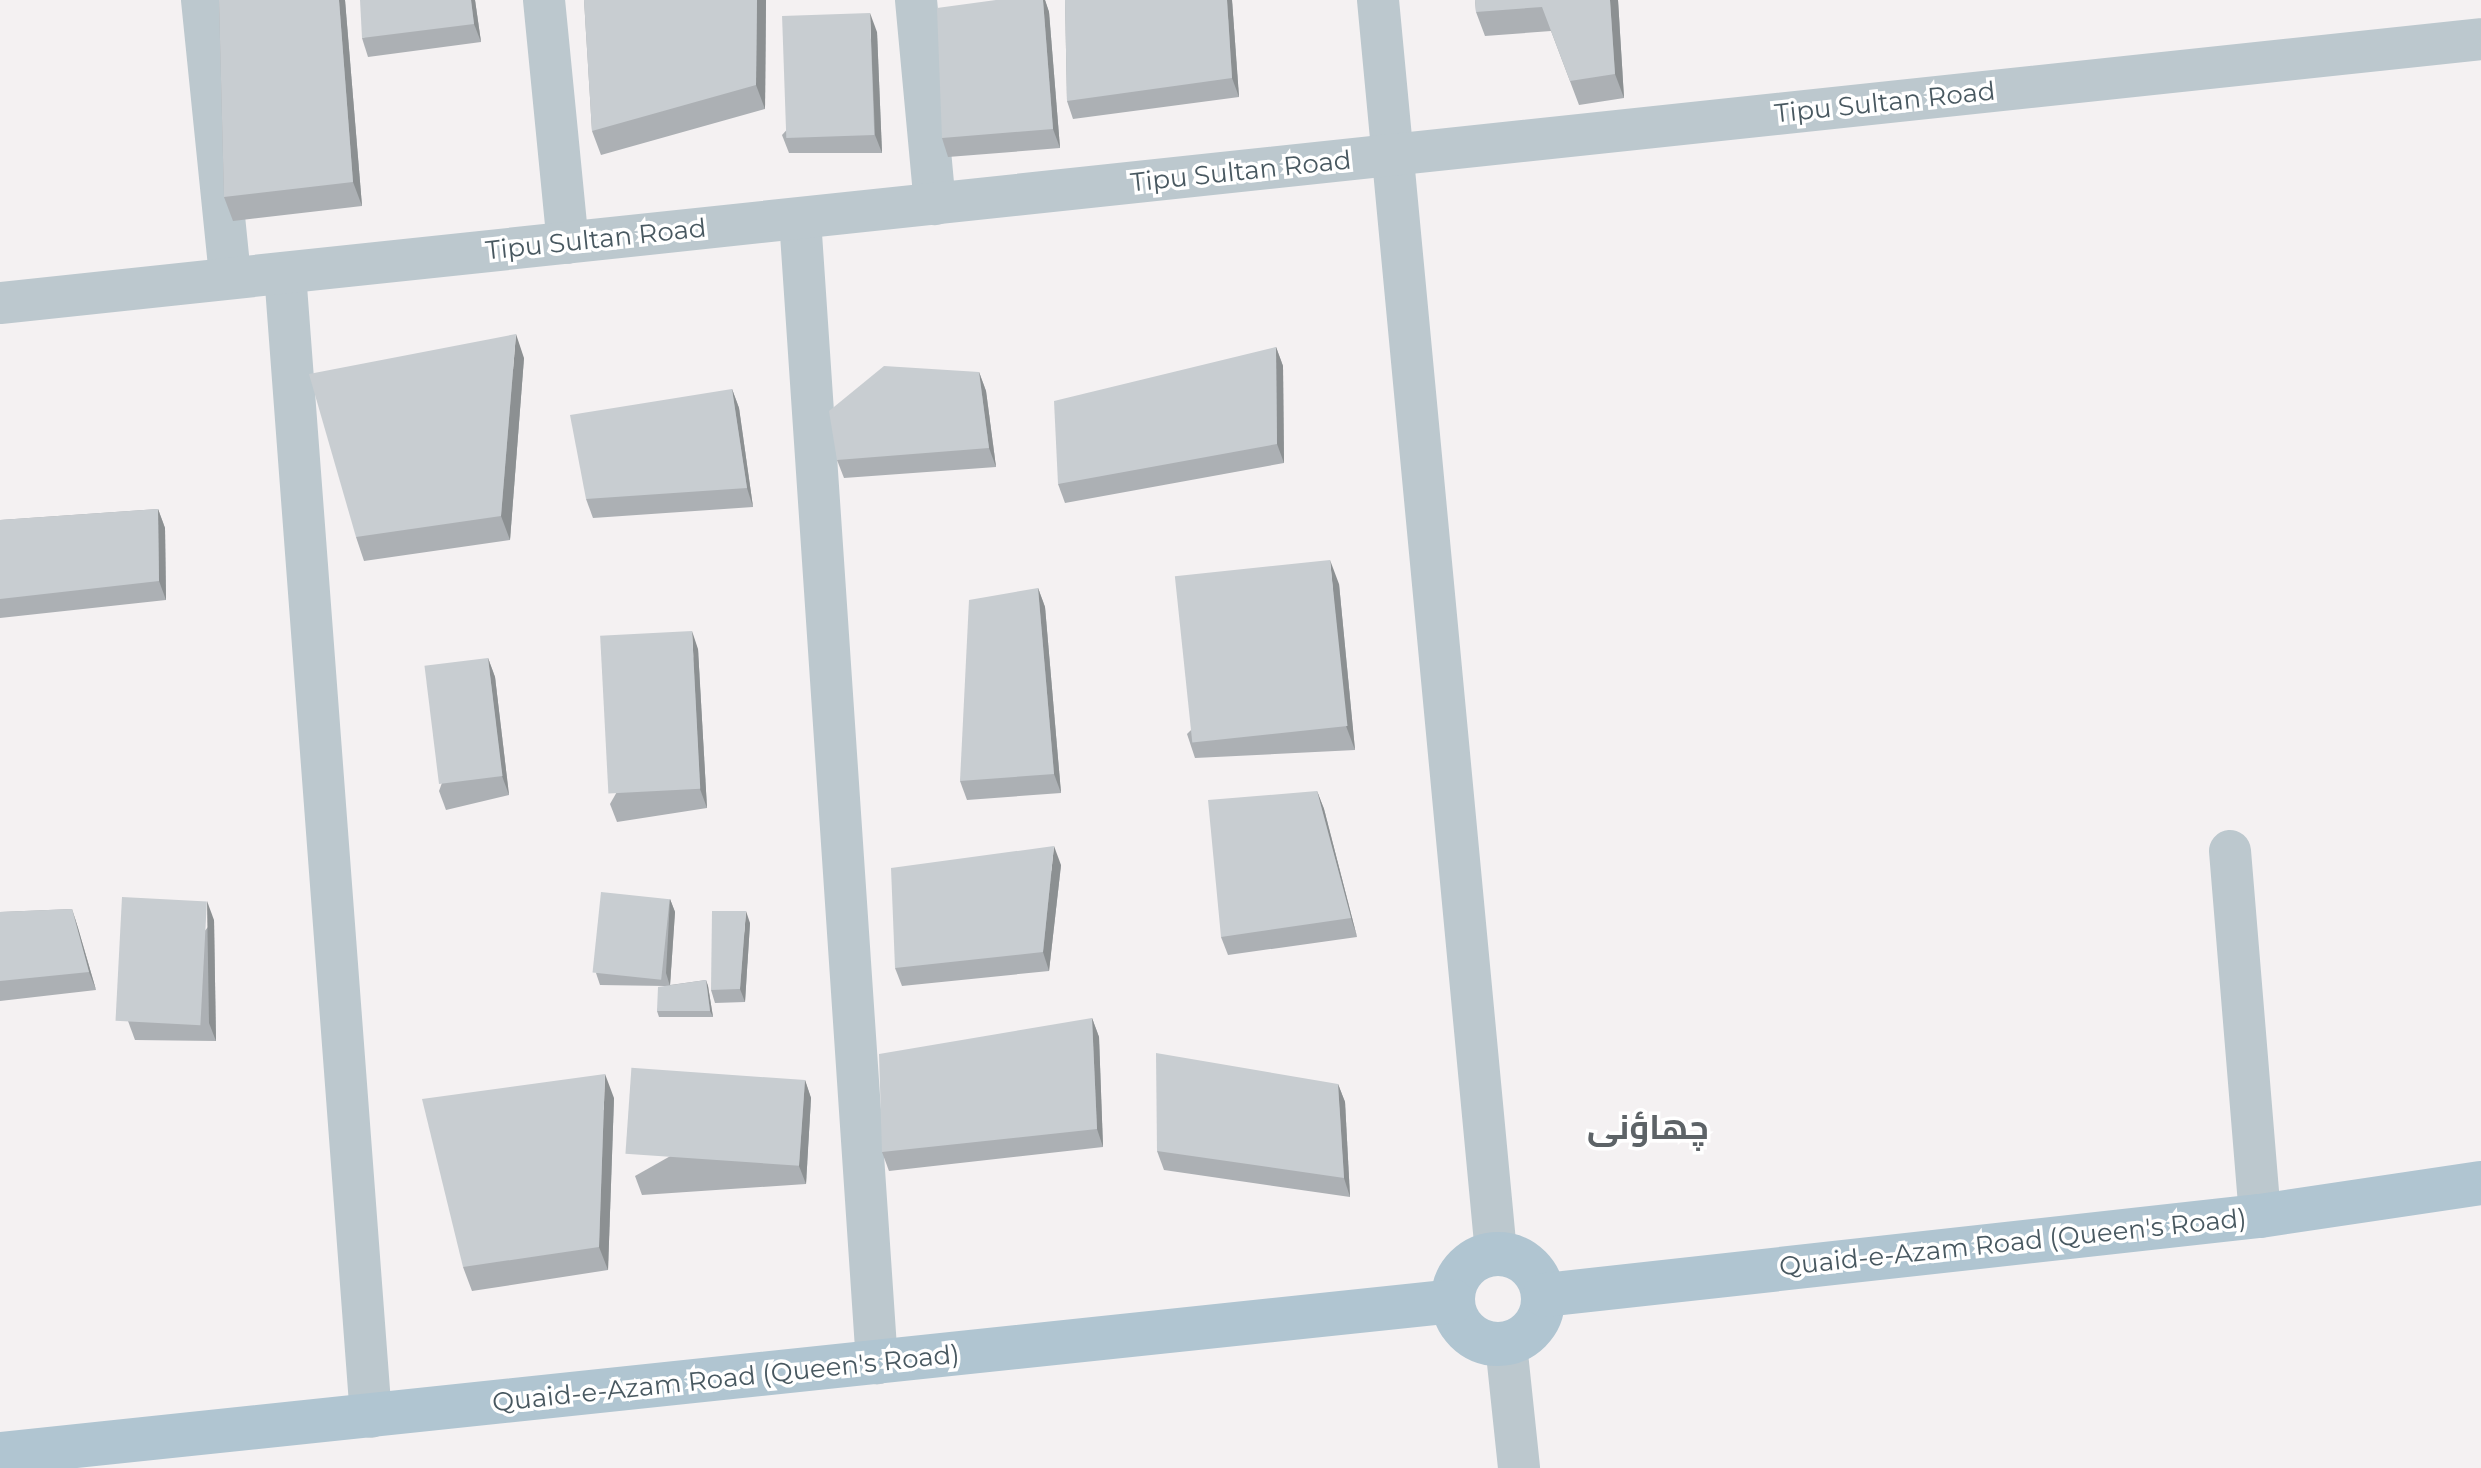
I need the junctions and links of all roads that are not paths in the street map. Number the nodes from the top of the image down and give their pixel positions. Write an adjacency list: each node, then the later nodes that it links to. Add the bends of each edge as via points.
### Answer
1 (202, 0): 11 (street)
2 (544, 0): 9 (street)
3 (916, 0): 7 (street)
4 (1378, 0): 6 (street)
5 (2481, 39): 6 (street, Tipu Sultan Road)
6 (1394, 156): 7 (street, Tipu Sultan Road); 16 (street)
7 (935, 204): 8 (street, Tipu Sultan Road)
8 (800, 219): 9 (street, Tipu Sultan Road); 20 (street)
9 (568, 243): 10 (street, Tipu Sultan Road)
10 (285, 273): 11 (street, Tipu Sultan Road); 21 (street)
11 (230, 278): 12 (street, Tipu Sultan Road)
12 (0, 303)
13 (2230, 851): 15 (street)
14 (2481, 1183): 15 (main road, Quaid-e-Azam Road (Queen's Road))
15 (2260, 1216): 17 (main road, Quaid-e-Azam Road (Queen's Road))
16 (1496, 1252): 17 (main road, via 1519,1257 1537,1273); 18 (main road, via 1473,1260 1457,1278)
17 (1545, 1295): 19 (main road, via 1540,1317 1527,1334)
18 (1453, 1301): 19 (main road, via 1457,1320 1470,1334 1487,1343); 20 (main road, Quaid-e-Azam Road (Queen's Road))
19 (1506, 1344): 23 (street)
20 (877, 1363): 21 (main road, Quaid-e-Azam Road (Queen's Road))
21 (371, 1417): 22 (main road, Quaid-e-Azam Road (Queen's Road))
22 (0, 1454)
23 (1508, 1467)

